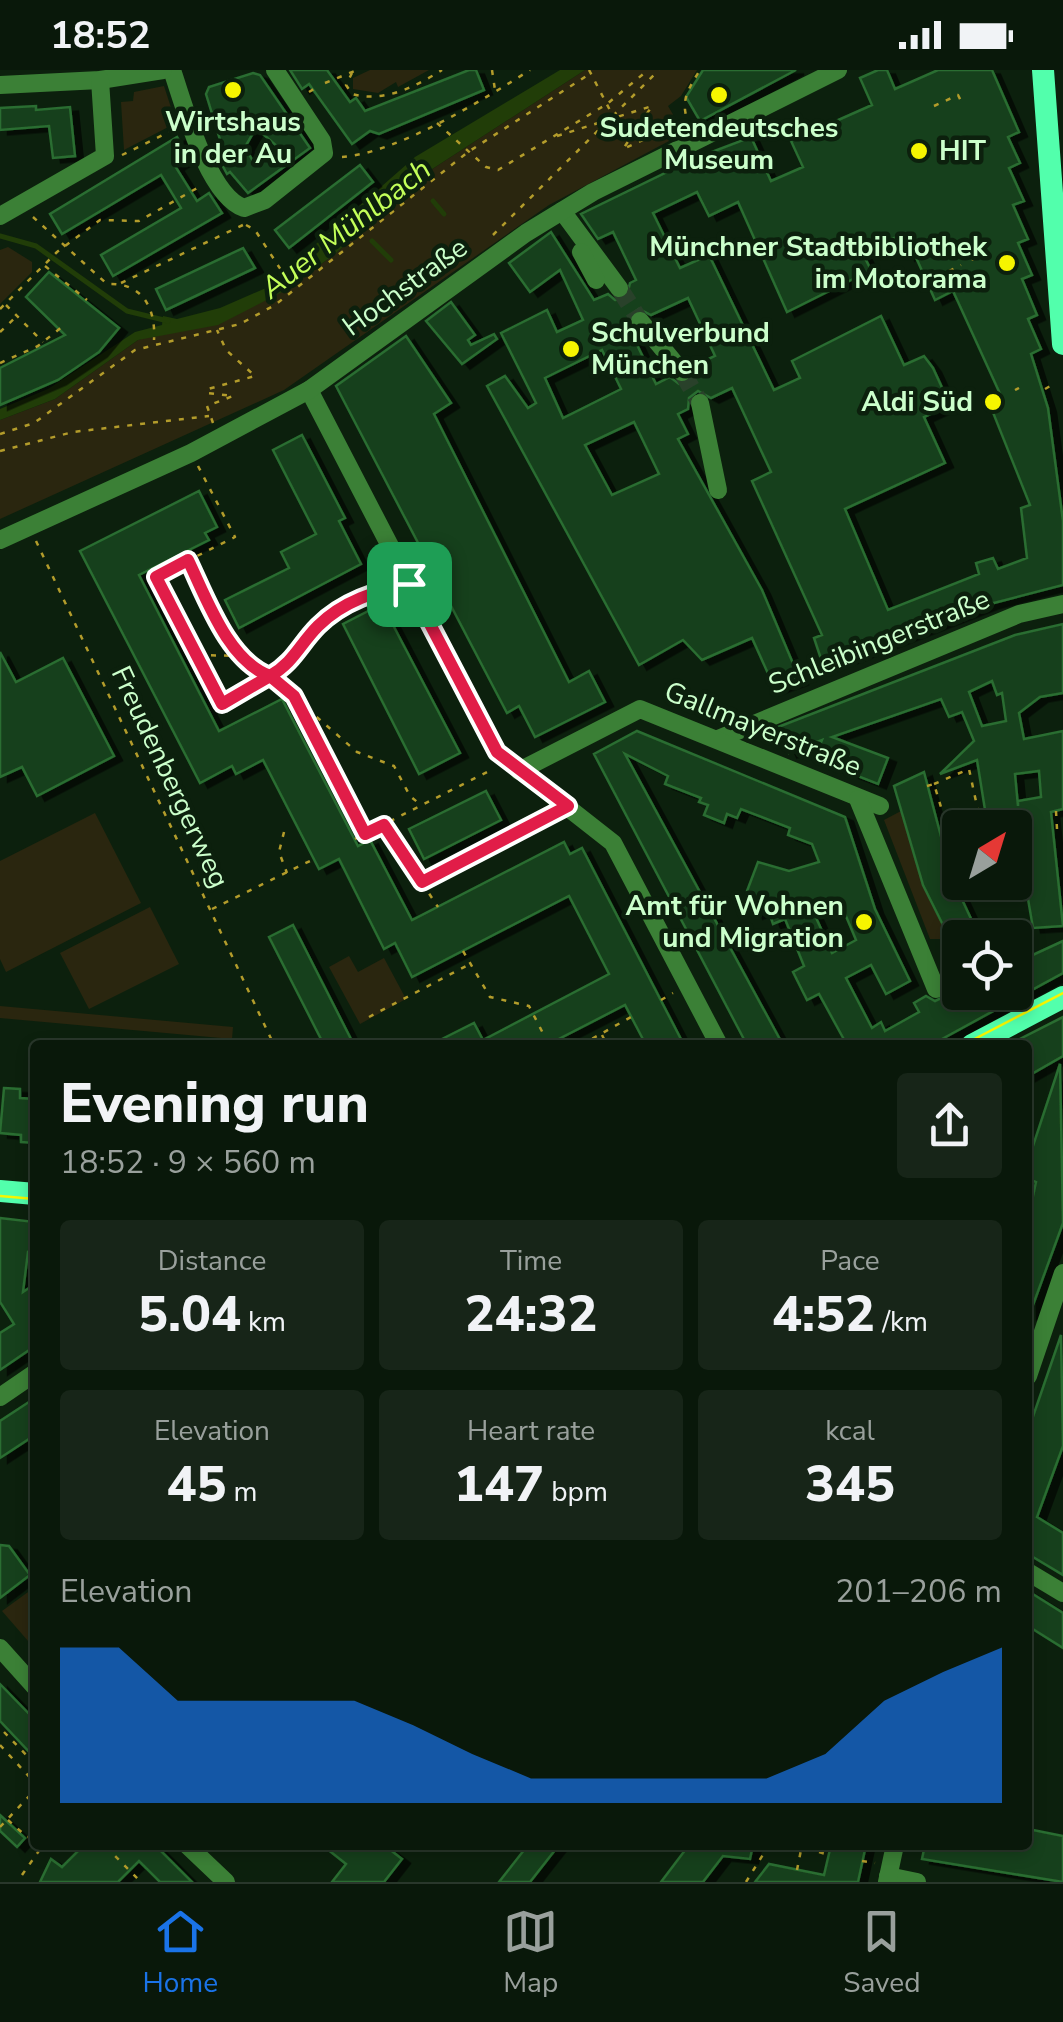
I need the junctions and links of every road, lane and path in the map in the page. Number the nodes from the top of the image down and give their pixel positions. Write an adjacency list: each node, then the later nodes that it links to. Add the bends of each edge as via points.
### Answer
1 (163, 70): 14 (street)
2 (172, 70): 22 (street)
3 (275, 70): 27 (street)
4 (442, 70): 12 (path, via 372,100 352,94 346,84)
5 (492, 70): 17 (path)
6 (530, 70): 17 (path)
7 (648, 70): 19 (path)
8 (659, 70): 21 (path)
9 (700, 70): 25 (path, via 683,111)
10 (838, 70): 25 (street, Hochstraße)
11 (1042, 70): 58 (main road)
12 (355, 71): 15 (path)
13 (588, 72): 19 (path); 26 (path)
14 (100, 80): 16 (street); 29 (street)
15 (325, 83)
16 (0, 85)
17 (496, 92): 23 (path)
18 (962, 103): 20 (path, via 958,95)
19 (606, 104): 21 (path); 24 (path)
20 (934, 106)
21 (614, 118): 24 (path); 28 (path, via 652,106 624,149 656,134); 36 (path)
22 (190, 121): 29 (path, via 126,155); 30 (street)
23 (437, 123): 26 (path); 27 (path, via 362,154)
24 (551, 138): 26 (path, via 498,170)
25 (698, 141): 28 (street, Hochstraße)
26 (466, 151): 52 (path, via 275,305)
27 (324, 153): 34 (street)
28 (672, 153): 32 (street, Hochstraße)
29 (105, 156): 31 (street)
30 (214, 179): 34 (street); 37 (path, via 139,220 100,220)
31 (22, 204): 33 (street); 37 (path)
32 (562, 211): 43 (street); 45 (street); 63 (street, Hochstraße)
33 (0, 216)
34 (244, 216): 41 (path); 44 (path)
35 (968, 243): 40 (path)
36 (483, 244)
37 (63, 248): 39 (path); 44 (path, via 108,284)
38 (961, 265): 42 (path)
39 (44, 266): 46 (path); 47 (path)
40 (978, 266)
41 (282, 270)
42 (948, 272)
43 (596, 280)
44 (120, 284): 55 (path, via 150,302)
45 (619, 288)
46 (87, 300)
47 (6, 304): 48 (path); 49 (path)
48 (0, 309)
49 (18, 316): 53 (path); 56 (path)
50 (640, 320): 60 (street)
51 (63, 326): 54 (path)
52 (217, 328): 55 (path); 66 (path, via 220,340 255,376 208,389 233,396 207,406 209,416 73,432)
53 (0, 332)
54 (50, 338): 56 (path); 57 (path)
55 (154, 339): 65 (path, via 34,423)
56 (43, 342): 59 (path)
57 (54, 342)
58 (1063, 344)
59 (0, 366)
60 (682, 372)
61 (1052, 385): 62 (path)
62 (1045, 388)
63 (309, 390): 69 (street, Hochstraße); 72 (street)
64 (700, 403): 68 (street)
65 (0, 434)
66 (0, 451)
67 (200, 470): 71 (path, via 234,538)
68 (718, 490)
69 (30, 526): 70 (street, Hochstraße); 102 (path, Freudenbergerweg)
70 (0, 540)
71 (188, 560): 74 (path, via 156,577); 75 (path)
72 (409, 584): 76 (path, via 372,592 339,610); 81 (street, via 497,752)
73 (1063, 604): 80 (street, Schleibingerstraße, via 1019,614)
74 (197, 656): 75 (path); 77 (path, via 222,704)
75 (242, 656): 77 (path)
76 (288, 666): 77 (path); 78 (path)
77 (270, 676): 78 (path)
78 (284, 688): 79 (path)
79 (294, 696): 85 (path, via 357,752 394,766); 96 (path)
80 (718, 739): 81 (street, Gallmayerstraße, via 640,709); 84 (street, Gallmayerstraße)
81 (513, 766): 85 (path); 86 (street)
82 (934, 784): 83 (path); 88 (path); 89 (path, via 969,770)
83 (927, 786)
84 (858, 798): 87 (street, Gallmayerstraße); 105 (street)
85 (422, 806): 91 (path)
86 (568, 806): 100 (path); 114 (street, via 613,843)
87 (880, 806)
88 (942, 810)
89 (978, 810)
90 (1056, 811): 94 (path, via 1058,829)
91 (384, 825): 96 (path); 100 (path)
92 (938, 828): 93 (path)
93 (942, 828)
94 (1063, 828)
95 (284, 832): 99 (path, via 279,852)
96 (365, 834): 97 (path)
97 (355, 840)
98 (314, 859): 99 (path)
99 (286, 872): 102 (path)
100 (422, 882): 101 (path)
101 (438, 907)
102 (210, 910): 110 (path, Freudenbergerweg)
103 (463, 951): 104 (path)
104 (471, 964): 107 (path); 111 (path, via 490,997 529,1006)
105 (936, 989)
106 (1063, 997): 115 (main road)
107 (369, 1016)
108 (631, 1016): 109 (path)
109 (601, 1034): 112 (path); 113 (path)
110 (272, 1040)
111 (546, 1040)
112 (590, 1040)
113 (604, 1040)
114 (715, 1040)
115 (981, 1040)
116 (0, 1191): 117 (main road)
117 (30, 1194)
118 (1063, 1273): 119 (street)
119 (1032, 1364)
120 (30, 1376): 121 (street)
121 (0, 1397)
122 (1032, 1574): 123 (street)
123 (1063, 1593)
124 (0, 1648): 125 (street)
125 (30, 1681)
126 (4, 1732): 128 (path)
127 (0, 1745): 129 (path)
128 (30, 1759)
129 (30, 1778)
130 (30, 1795): 131 (path)
131 (7, 1820): 132 (path); 133 (path)
132 (0, 1827)
133 (30, 1837)
134 (40, 1850): 143 (path)
135 (109, 1850): 145 (path)
136 (198, 1850): 146 (street)
137 (766, 1850): 147 (path)
138 (802, 1850): 142 (path)
139 (806, 1850): 141 (path)
140 (894, 1850): 144 (street)
141 (829, 1855)
142 (797, 1870)
143 (22, 1875)
144 (888, 1879): 148 (street)
145 (140, 1880)
146 (226, 1882)
147 (746, 1882)
148 (918, 1882)

